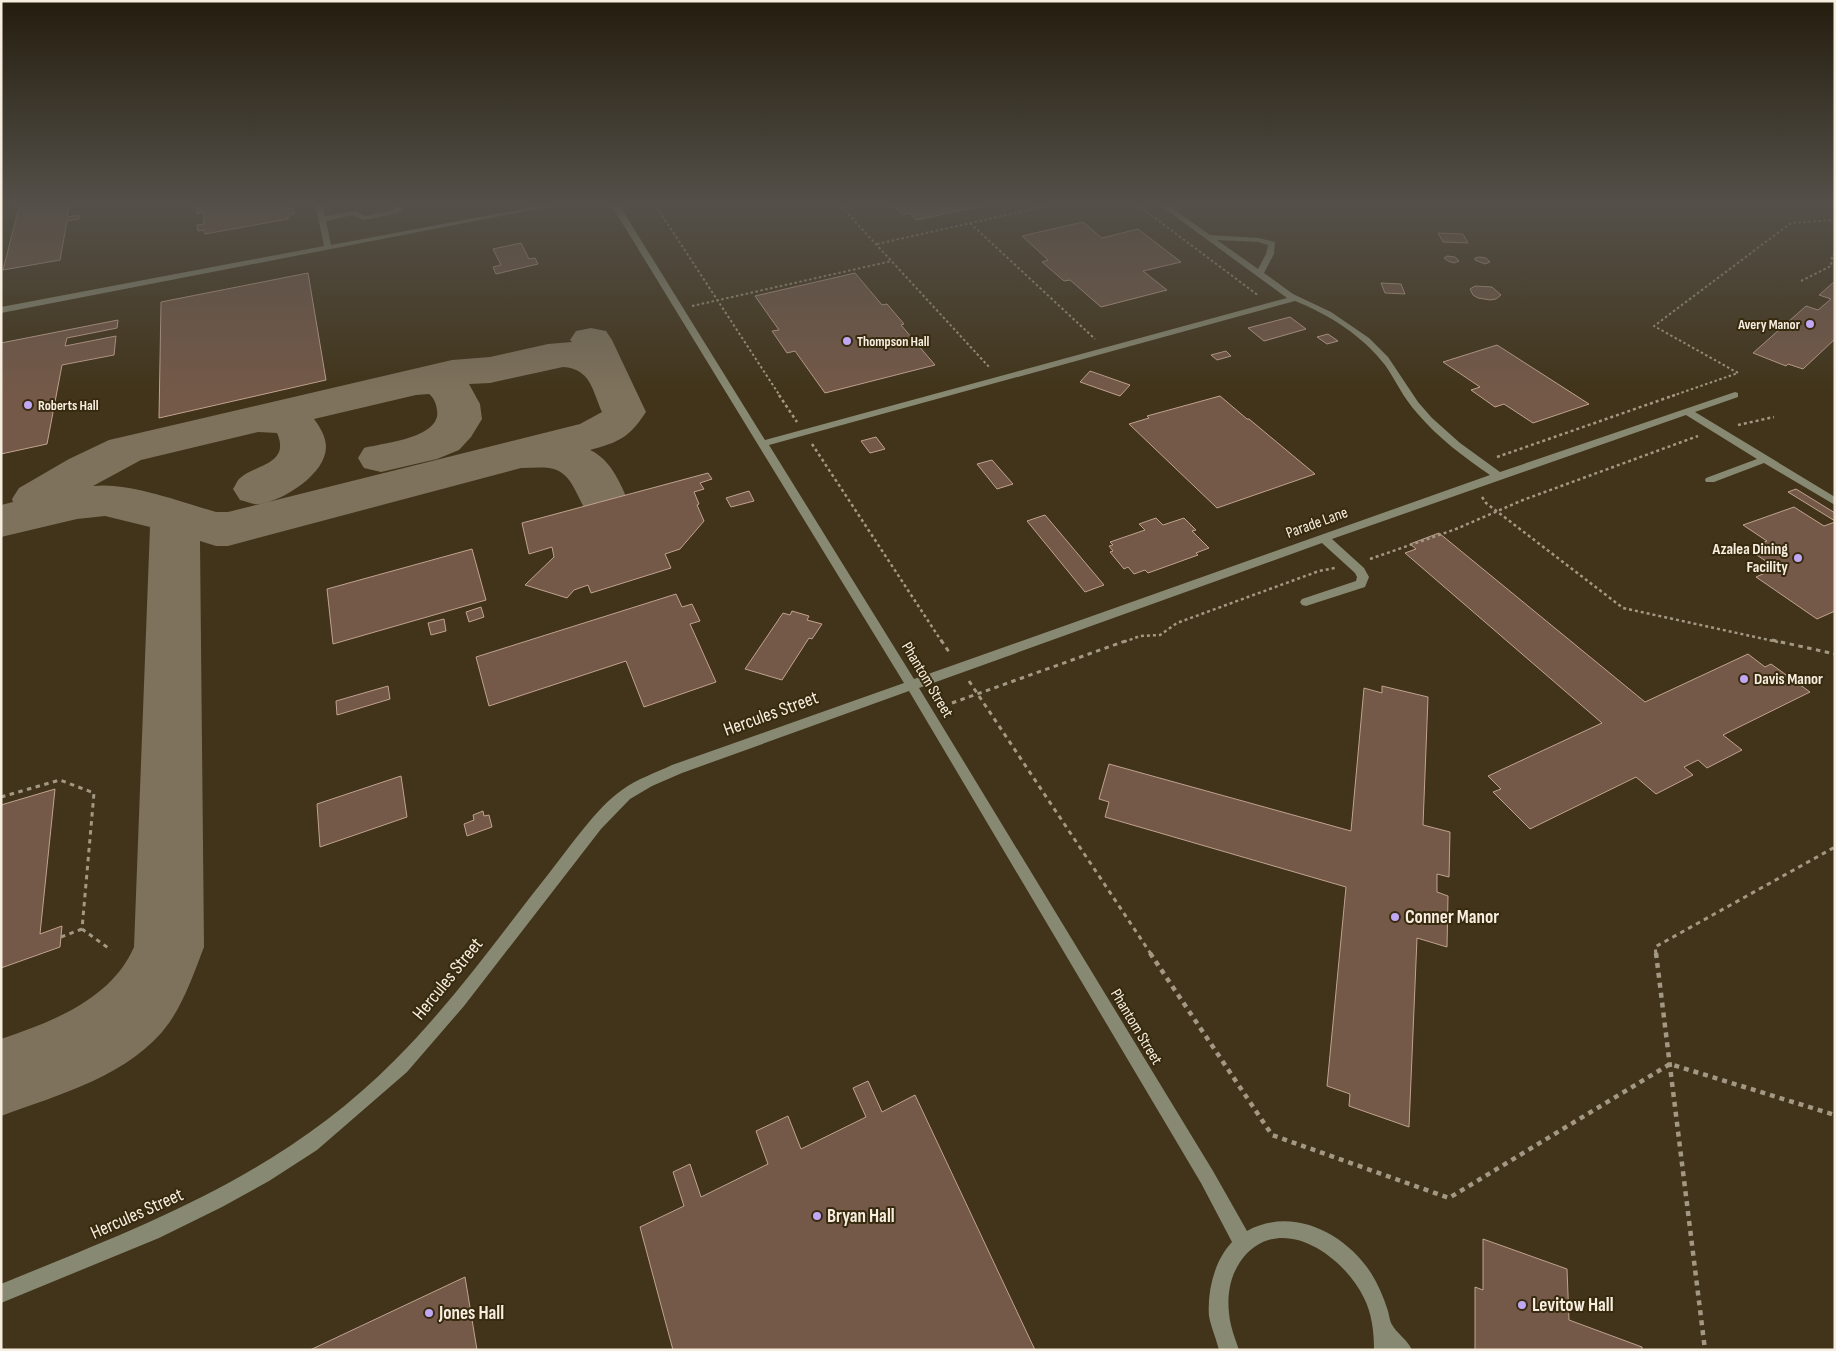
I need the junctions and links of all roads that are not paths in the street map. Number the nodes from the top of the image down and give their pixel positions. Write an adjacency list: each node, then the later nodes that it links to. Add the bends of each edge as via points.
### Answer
1 (233, 266): 7 (street)
2 (653, 266): 10 (street, Phantom Street)
3 (1248, 266): 5 (street)
4 (1263, 266): 5 (street)
5 (1259, 274): 6 (street)
6 (1296, 298): 10 (street); 12 (street, via 1314,305 1374,345 1418,408 1446,438)
7 (1, 310)
8 (1735, 394): 9 (street, Parade Lane)
9 (1686, 411): 11 (street); 12 (street, Parade Lane)
10 (762, 444): 17 (street, Phantom Street)
11 (1765, 460): 13 (street); 14 (street)
12 (1498, 476): 15 (street, Parade Lane)
13 (1710, 480)
14 (1835, 502)
15 (1324, 538): 16 (street, via 1362,577 1360,584); 17 (street, Parade Lane)
16 (1306, 602)
17 (912, 686): 18 (street, Phantom Street, via 1207,1177); 19 (street, Hercules Street, via 677,768 625,795 596,825 458,1001 401,1066 311,1144 216,1201)
18 (1243, 1243): 20 (street, via 1264,1232 1288,1229 1313,1235 1338,1250 1359,1272 1375,1300); 21 (street, via 1227,1263 1219,1290 1220,1320)
19 (1, 1294)
20 (1384, 1340): 22 (street)
21 (1229, 1350)
22 (1402, 1350)

